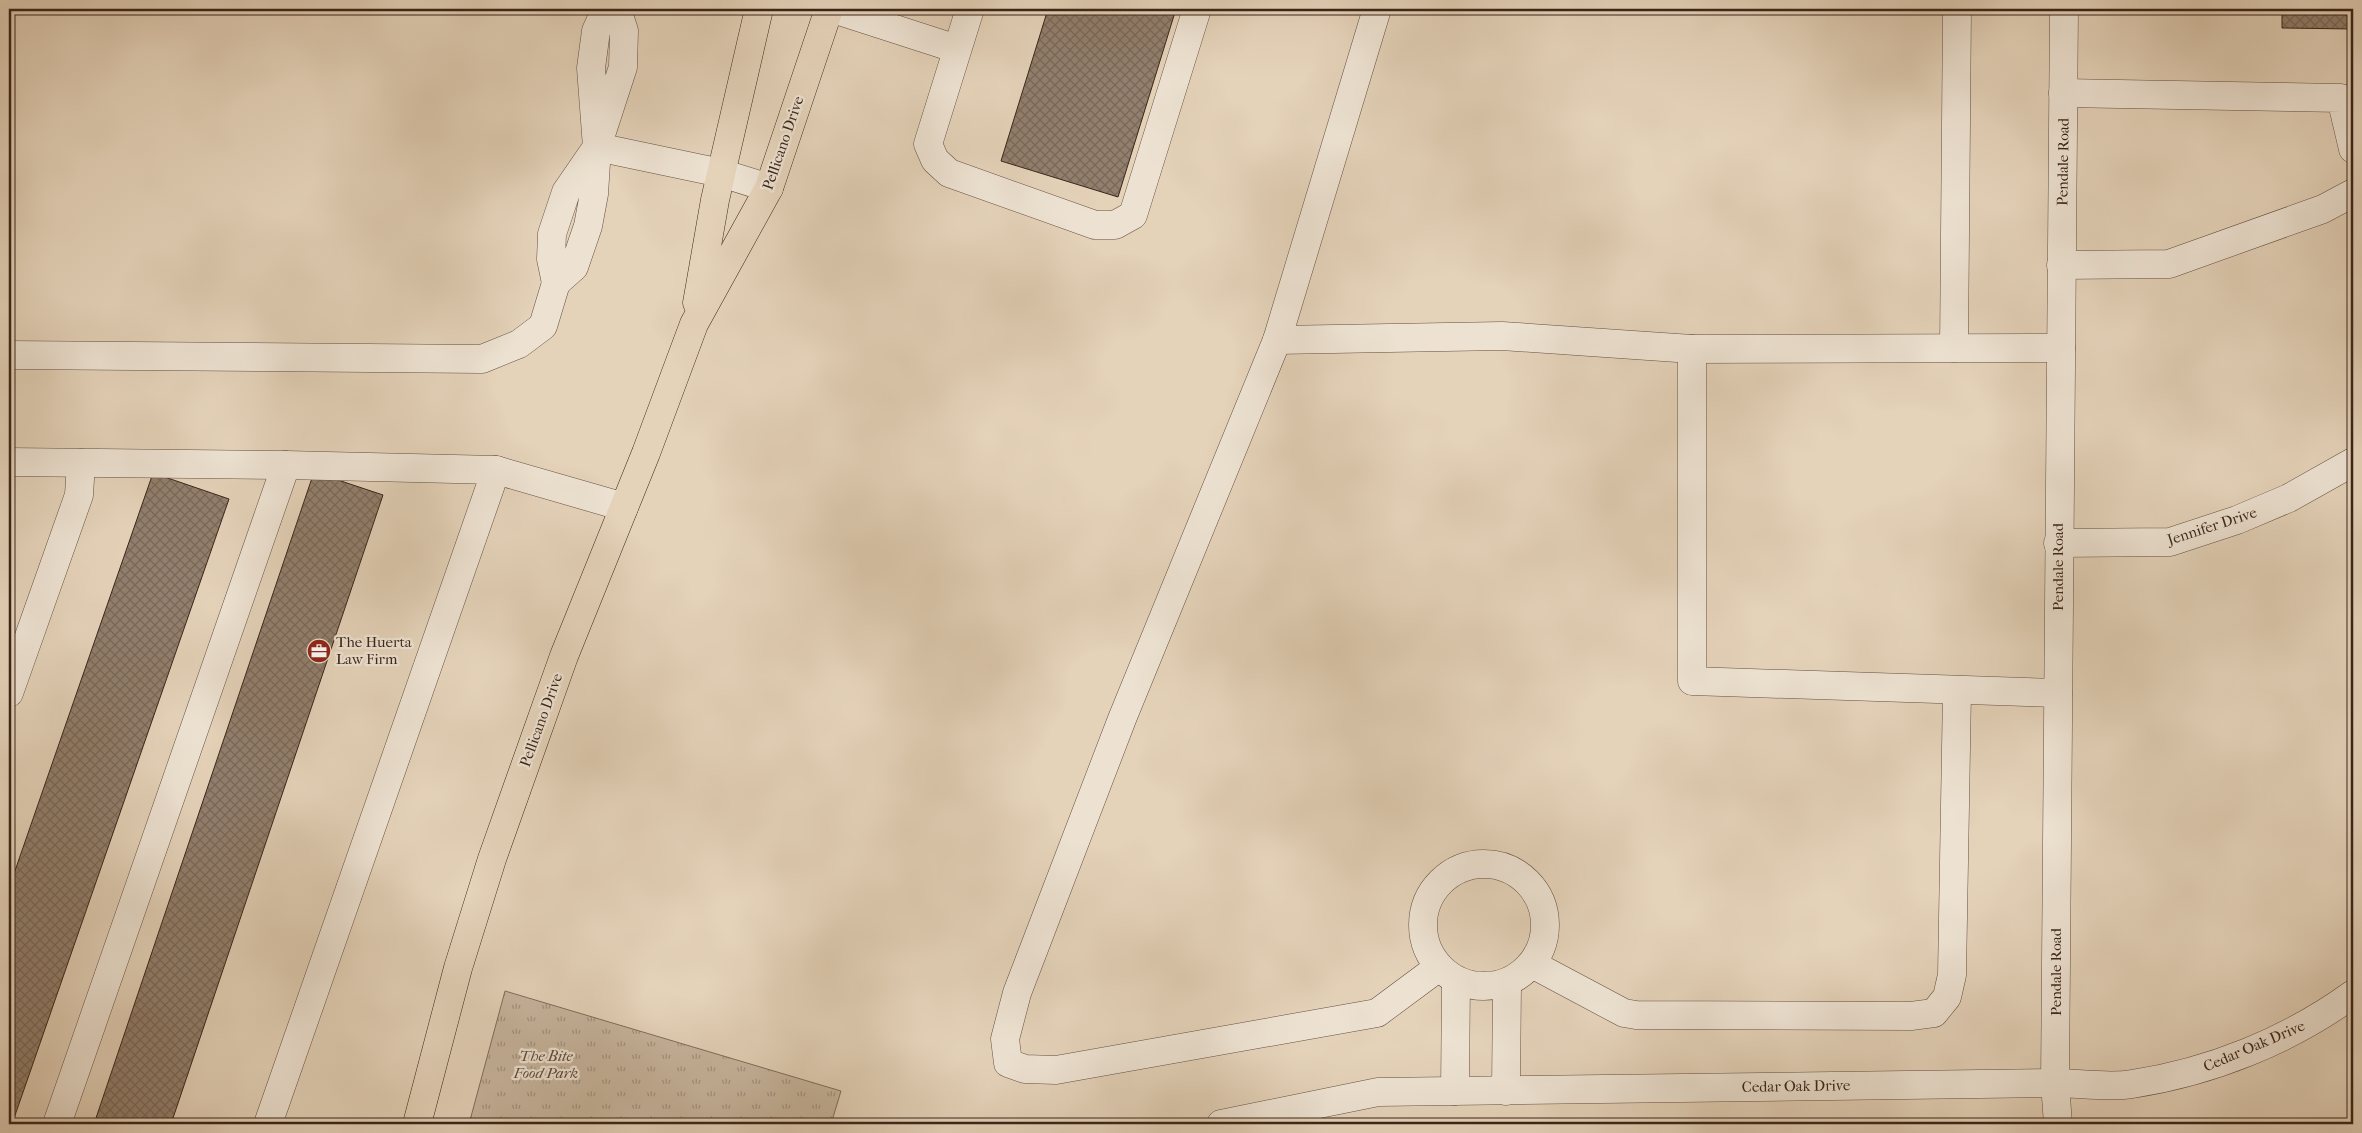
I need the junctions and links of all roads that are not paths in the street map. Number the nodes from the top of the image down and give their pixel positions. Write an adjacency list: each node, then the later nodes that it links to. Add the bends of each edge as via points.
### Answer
1 (606, 9): 16 (street, via 596,31 591,68)
2 (617, 9): 16 (street, via 624,31 623,67)
3 (760, 9): 18 (main road, Pellicano Drive)
4 (812, 9): 12 (main road)
5 (829, 9): 12 (main road, Pellicano Drive)
6 (833, 9): 13 (street)
7 (970, 9): 13 (street)
8 (1197, 9): 13 (street, via 1133,214 1115,225 1094,225 949,173 935,160 928,144)
9 (1377, 9): 23 (street)
10 (1957, 9): 24 (street)
11 (2064, 9): 14 (street, Pendale Road)
12 (816, 48): 19 (main road, Pellicano Drive)
13 (956, 49)
14 (2063, 93): 15 (street); 21 (street, Pendale Road)
15 (2347, 98): 17 (street)
16 (597, 147): 18 (street); 27 (street, via 566,192 552,234 551,259 556,282 543,326 518,344 482,359)
17 (2353, 149)
18 (721, 173): 19 (street); 22 (main road, Pellicano Drive)
19 (769, 188): 22 (main road, Pellicano Drive)
20 (2353, 193): 21 (street, via 2323,210 2169,264)
21 (2062, 265): 25 (street, Pendale Road)
22 (694, 324): 33 (main road, Pellicano Drive)
23 (1277, 340): 26 (street, via 1502,336); 39 (street, via 1122,719 1017,993 1005,1039 1008,1062 1025,1070 1056,1070 1377,1013)
24 (1954, 348): 25 (street); 26 (street)
25 (2061, 348): 34 (street, Pendale Road)
26 (1692, 349): 35 (street, via 1692,681)
27 (9, 355)
28 (9, 462): 30 (street)
29 (2353, 462): 34 (street, Jennifer Drive, via 2289,498 2237,520 2170,542)
30 (81, 463): 31 (street); 36 (street, via 79,495)
31 (286, 465): 32 (street); 45 (street)
32 (496, 470): 33 (street); 46 (street)
33 (624, 507): 47 (main road, Pellicano Drive, via 564,656 492,859 458,968)
34 (2058, 543): 37 (street, Pendale Road)
35 (1957, 692): 37 (street); 38 (street, via 1952,975 1947,997 1934,1013 1911,1016 1636,1015 1624,1013)
36 (9, 693)
37 (2058, 693): 42 (street, Pendale Road)
38 (1532, 964): 39 (street, via 1542,947 1546,927 1543,907 1534,889 1520,874 1502,866 1482,863 1462,867 1445,877 1432,893 1424,911 1423,932 1428,951); 40 (street)
39 (1448, 974): 40 (street, via 1481,986); 44 (street)
40 (1507, 983): 43 (street)
41 (2353, 994): 42 (street, Cedar Oak Drive, via 2325,1015 2273,1042 2213,1066 2130,1085)
42 (2056, 1083): 43 (street, Cedar Oak Drive); 49 (street, Pendale Road)
43 (1506, 1090): 44 (street, Cedar Oak Drive)
44 (1455, 1091): 48 (street, Cedar Oak Drive, via 1378,1092)
45 (57, 1124)
46 (268, 1124)
47 (417, 1124)
48 (1221, 1124)
49 (2058, 1124)

